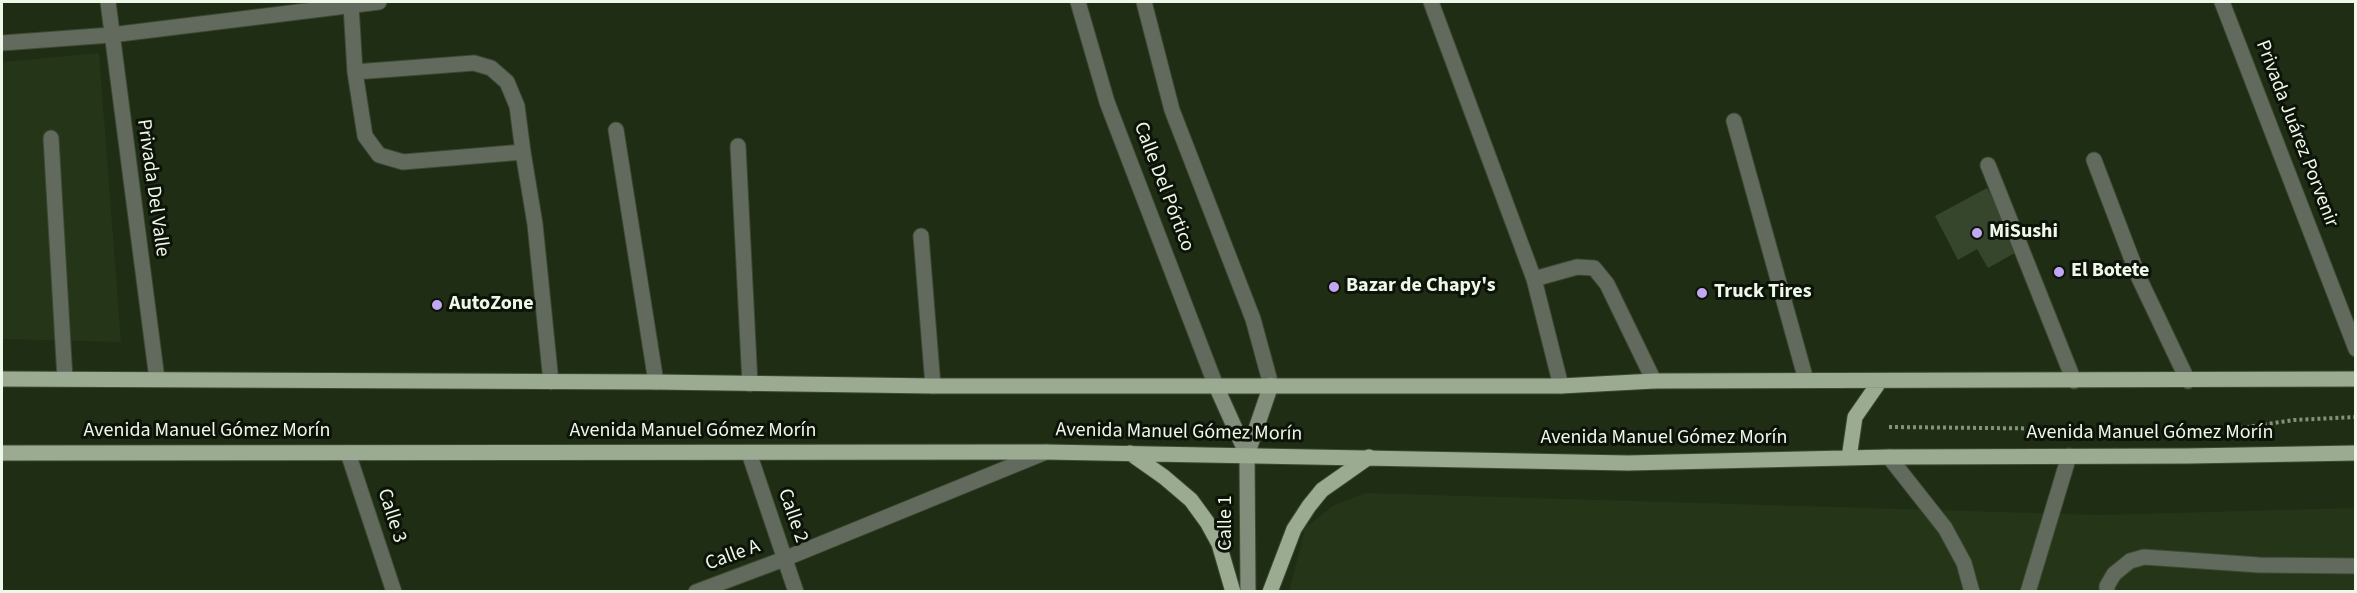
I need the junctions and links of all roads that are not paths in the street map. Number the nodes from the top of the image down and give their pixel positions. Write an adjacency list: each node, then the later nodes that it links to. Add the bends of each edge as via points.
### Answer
1 (108, 2): 8 (street, Privada Del Valle)
2 (379, 2): 7 (street)
3 (1078, 2): 35 (street, Calle Del Pórtico, via 1107,102)
4 (1144, 2): 33 (street, Calle Del Pórtico, via 1172,110 1253,319)
5 (1431, 2): 19 (street)
6 (2222, 2): 20 (street, Privada Juárez Porvenir)
7 (351, 5): 8 (street); 10 (street)
8 (111, 35): 9 (street); 22 (street, Privada Del Valle)
9 (2, 43)
10 (355, 72): 15 (street, via 474,63 491,69 507,82 517,106); 15 (street, via 364,136 379,155 403,162)
11 (1734, 121): 25 (street)
12 (616, 130): 31 (street)
13 (51, 138): 24 (street)
14 (738, 146): 32 (street)
15 (523, 152): 30 (street, via 535,224)
16 (2094, 160): 29 (street, via 2139,278)
17 (1988, 165): 28 (street)
18 (921, 236): 34 (street)
19 (1534, 279): 26 (street, via 1576,267 1594,268 1607,284); 36 (street)
20 (2355, 349)
21 (2, 379): 24 (main road)
22 (156, 379): 24 (main road); 30 (main road)
23 (2355, 379): 29 (main road)
24 (65, 380)
25 (1806, 380): 26 (main road); 27 (main road)
26 (1654, 381): 36 (main road)
27 (1880, 381): 28 (main road); 47 (main road, via 1855,417)
28 (2074, 381): 29 (main road)
29 (2188, 381)
30 (551, 382): 31 (main road)
31 (656, 382): 32 (main road)
32 (750, 384): 34 (main road)
33 (1271, 385): 35 (main road); 36 (main road); 43 (street, Calle 1)
34 (933, 386): 35 (main road)
35 (1216, 386): 43 (street, Calle 1)
36 (1561, 386)
37 (1046, 452): 40 (main road, Avenida Manuel Gómez Morín); 41 (main road, Avenida Manuel Gómez Morín); 48 (street, Calle A)
38 (2, 453): 39 (main road, Avenida Manuel Gómez Morín)
39 (348, 453): 40 (main road, Avenida Manuel Gómez Morín); 50 (street, Calle 3)
40 (749, 453): 48 (street, Calle 2)
41 (1130, 453): 43 (main road, Avenida Manuel Gómez Morín); 53 (main road, via 1191,500 1219,544)
42 (2355, 453): 44 (main road, Avenida Manuel Gómez Morín)
43 (1247, 455): 45 (main road, Avenida Manuel Gómez Morín); 54 (street, Calle 1)
44 (2069, 456): 46 (main road, Avenida Manuel Gómez Morín); 57 (street)
45 (1369, 457): 47 (main road, Avenida Manuel Gómez Morín, via 1628,463); 55 (main road, via 1322,490 1309,506 1294,529)
46 (1888, 457): 47 (main road, Avenida Manuel Gómez Morín); 56 (street, via 1945,528 1964,563)
47 (1850, 458)
48 (784, 559): 51 (street, Calle A); 52 (street, Calle 2)
49 (2355, 566): 58 (street, via 2259,565 2144,557 2130,561 2114,574)
50 (394, 591)
51 (696, 591)
52 (796, 591)
53 (1233, 591)
54 (1248, 591)
55 (1270, 591)
56 (1972, 591)
57 (2028, 591)
58 (2107, 591)

